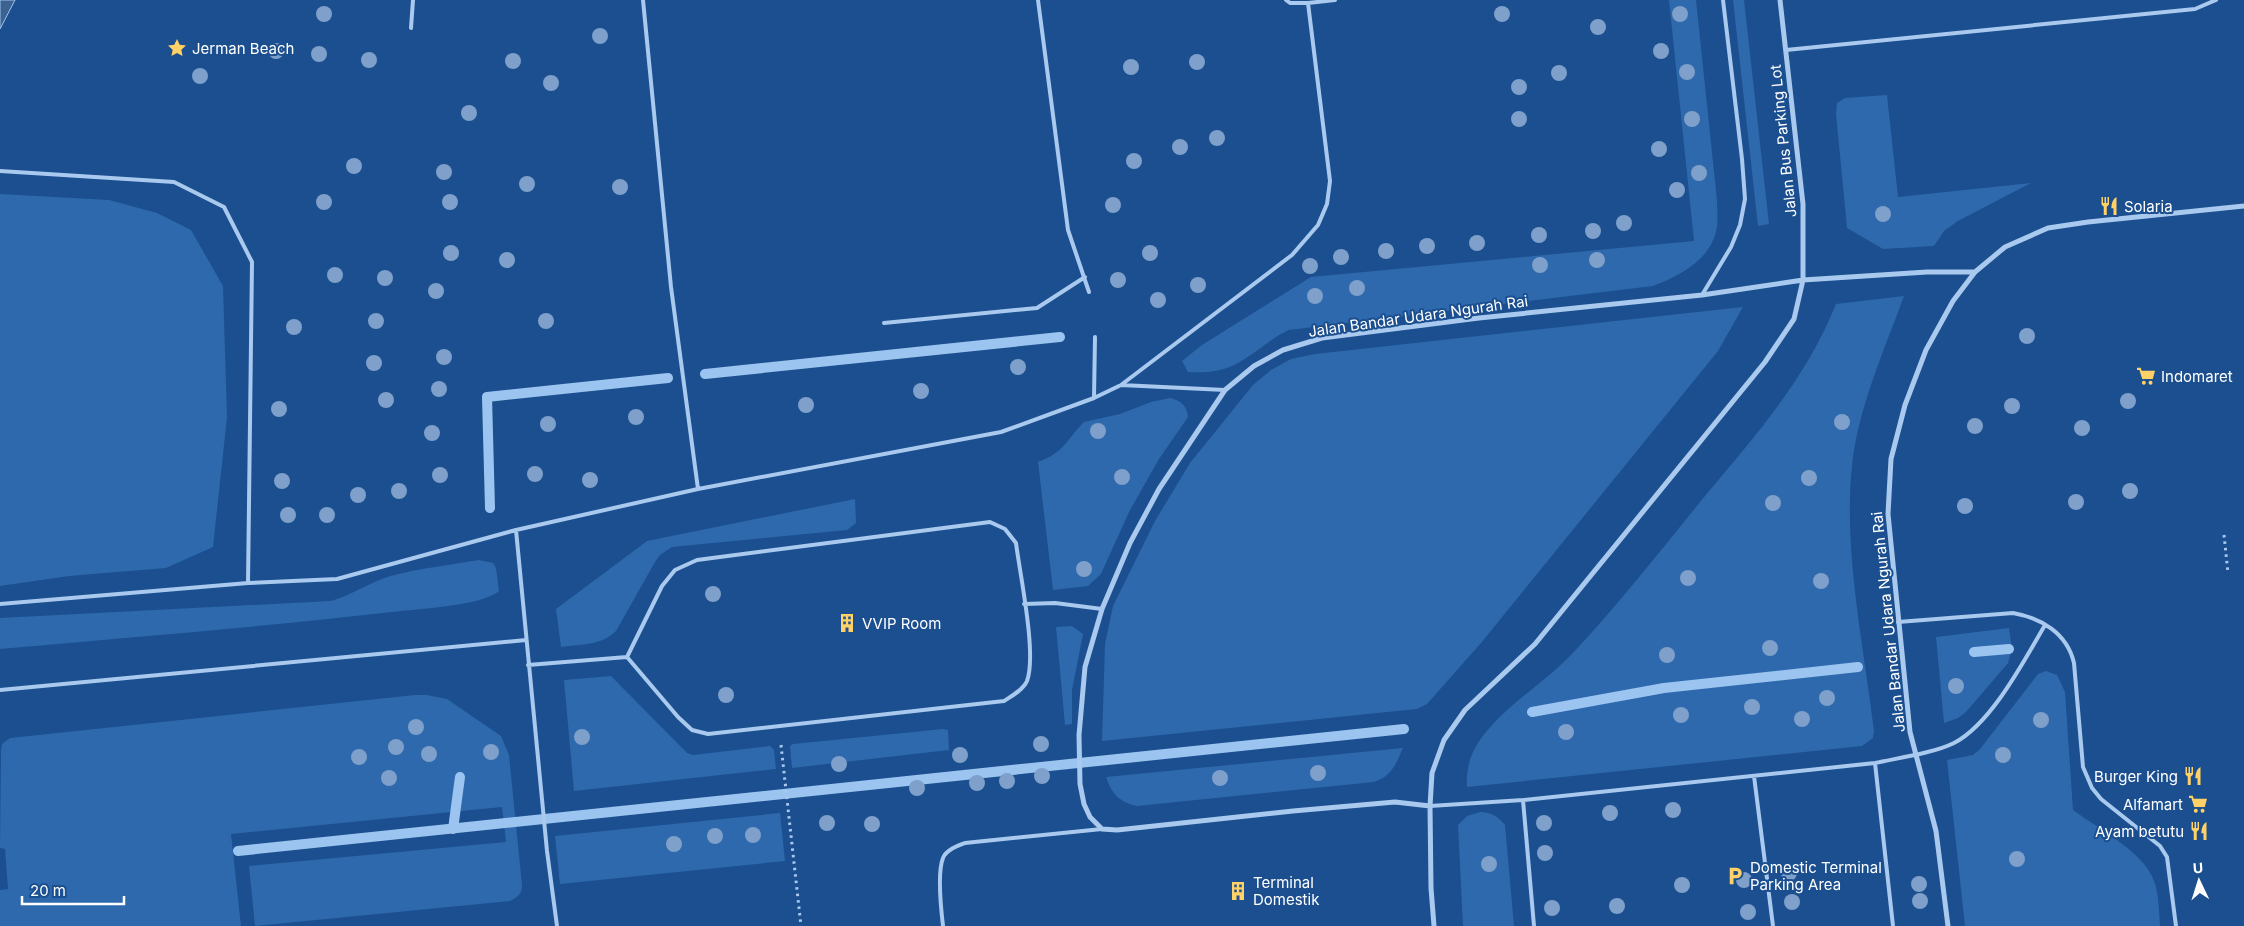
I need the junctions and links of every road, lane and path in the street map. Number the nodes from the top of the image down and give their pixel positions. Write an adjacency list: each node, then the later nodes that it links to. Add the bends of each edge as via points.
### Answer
1 (412, 0): 10 (lane)
2 (643, 0): 24 (lane, via 671,286)
3 (1038, 0): 15 (lane, via 1068,230)
4 (1286, 0): 9 (lane)
5 (1335, 0): 9 (lane)
6 (1723, 0): 18 (lane, via 1745,200 1731,247)
7 (1780, 0): 11 (street, Jalan Bus Parking Lot)
8 (2216, 0): 11 (lane, via 2195,9)
9 (1308, 3): 21 (lane, via 1330,181 1327,204 1318,225 1292,254)
10 (411, 28)
11 (1786, 50): 16 (street, Jalan Bus Parking Lot, via 1803,204)
12 (0, 171): 28 (lane, via 174,182 224,207 252,262)
13 (2244, 206): 14 (street, Jalan Bandar Udara Ngurah Rai, via 2048,228 2005,247)
14 (1974, 272): 16 (street, Jalan Bandar Udara Ngurah Rai); 32 (street, Jalan Bandar Udara Ngurah Rai, via 1953,301 1926,350 1905,405 1891,459 1888,514)
15 (1085, 278): 17 (lane); 19 (lane, via 1037,308)
16 (1803, 280): 18 (street, Jalan Bandar Udara Ngurah Rai); 43 (street, via 1794,319 1765,362 1535,644 1465,710 1444,740 1432,773)
17 (1089, 292)
18 (1702, 295): 22 (street, Jalan Bandar Udara Ngurah Rai, via 1322,338 1283,350 1254,366)
19 (884, 323)
20 (1095, 337): 23 (lane)
21 (1121, 385): 22 (lane); 23 (lane)
22 (1225, 390): 31 (street, Jalan Bandar Udara Ngurah Rai, via 1159,490 1130,543)
23 (1094, 398): 24 (lane, via 1001,432)
24 (698, 489): 25 (lane)
25 (516, 530): 28 (lane, via 337,579); 34 (lane)
26 (2224, 535): 27 (path)
27 (2228, 573)
28 (248, 583): 29 (lane)
29 (0, 604)
30 (1024, 604): 31 (lane, via 1055,603); 35 (lane, via 1016,543 1005,529 990,522 725,556 697,560 676,570 662,586); 35 (lane, via 1032,661 1026,683 1004,701 708,734 692,730 678,717)
31 (1102, 609): 44 (street, Jalan Bandar Udara Ngurah Rai, via 1085,667 1079,735 1080,784 1084,804 1090,817)
32 (1898, 622): 33 (lane, via 2012,613 2030,616); 38 (street, Jalan Bandar Udara Ngurah Rai)
33 (2045, 625): 38 (lane, via 2016,674 1980,724 1954,743); 53 (lane, via 2059,634 2071,648 2086,778 2101,799 2160,846 2167,857)
34 (526, 640): 36 (lane); 37 (lane)
35 (626, 657): 36 (lane)
36 (528, 665): 45 (lane)
37 (0, 690)
38 (1915, 755): 39 (lane); 52 (street, Jalan Bandar Udara Ngurah Rai, via 1936,831)
39 (1875, 762): 41 (lane); 51 (lane)
40 (784, 769): 46 (path)
41 (1754, 776): 42 (lane); 50 (lane)
42 (1523, 800): 43 (lane); 49 (lane)
43 (1430, 806): 44 (street, via 1395,802 1117,830); 48 (street)
44 (1102, 828): 47 (lane, via 965,843 952,848 943,857)
45 (557, 926)
46 (801, 926)
47 (943, 926)
48 (1434, 926)
49 (1534, 926)
50 (1773, 926)
51 (1893, 926)
52 (1948, 926)
53 (2176, 926)

